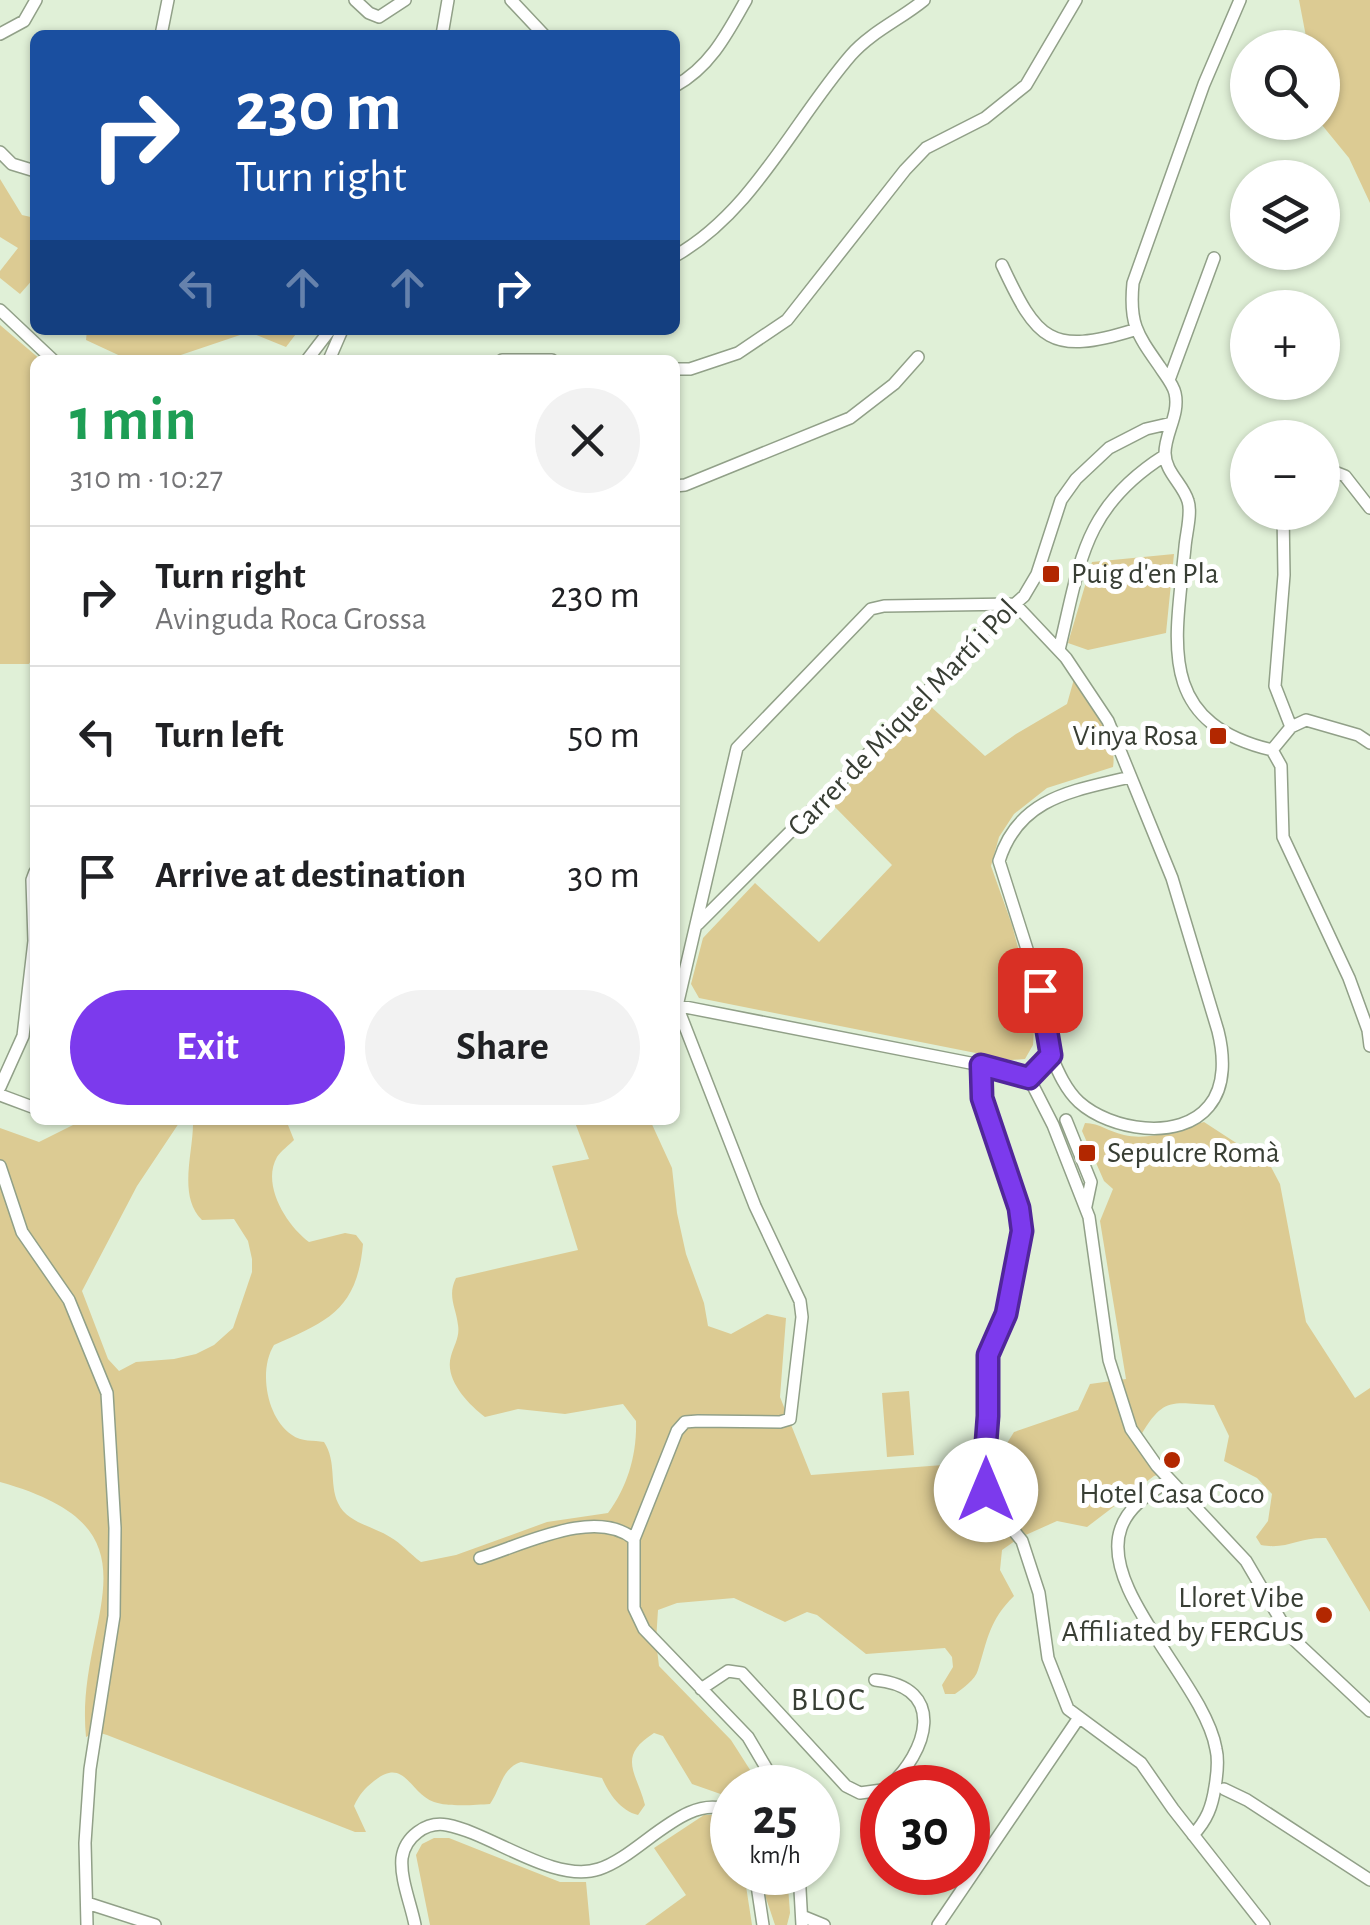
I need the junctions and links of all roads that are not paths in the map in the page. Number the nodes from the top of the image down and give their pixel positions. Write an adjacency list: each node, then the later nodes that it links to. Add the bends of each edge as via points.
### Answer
1 (36, 0): 14 (street, via 24,21)
2 (168, 0): 11 (street)
3 (355, 0): 4 (street, via 380,17)
4 (405, 0)
5 (448, 0): 12 (street)
6 (511, 0): 13 (street)
7 (746, 0): 15 (street, via 702,68)
8 (924, 0): 18 (street, via 852,54 731,213)
9 (1076, 0): 27 (street, via 1026,84 985,118 926,148 786,320 738,353)
10 (1240, 0): 22 (street, via 1133,283)
11 (162, 30)
12 (443, 30)
13 (539, 30)
14 (0, 34)
15 (680, 83)
16 (0, 152): 17 (street)
17 (30, 169)
18 (680, 253)
19 (1214, 258): 28 (street)
20 (1002, 265): 22 (street, via 1020,304 1046,336 1066,342)
21 (0, 310): 24 (street)
22 (1134, 330): 28 (street)
23 (326, 335): 25 (street)
24 (48, 355)
25 (311, 355)
26 (918, 357): 32 (street, via 850,418)
27 (680, 369)
28 (1169, 380): 29 (street, via 1176,394)
29 (1172, 423): 30 (street); 35 (street, Carrer de Miquel Martí i Pol, via 1110,448 1076,479 1061,500 1037,574)
30 (1164, 456): 36 (street, via 1133,479 1093,528); 39 (street, via 1188,500 1179,674 1222,730)
31 (1340, 474): 33 (street)
32 (680, 486)
33 (1370, 508)
34 (1283, 530): 37 (street, via 1275,686)
35 (1016, 604): 36 (street); 41 (street, Carrer de Miquel Martí i Pol); 41 (street, via 871,609 737,748)
36 (1059, 650): 40 (street, via 1093,694)
37 (1291, 727): 38 (street, via 1306,720); 39 (street)
38 (1370, 743)
39 (1272, 750): 46 (street, via 1281,766 1282,836 1349,978)
40 (1130, 777): 47 (street, via 1045,800 1020,822 1000,861 1040,990); 53 (street, via 1172,878 1218,1031 1222,1073 1209,1107 1178,1124 1135,1128)
41 (696, 926): 43 (street)
42 (30, 973): 50 (street, via 22,1036)
43 (680, 990)
44 (680, 1007): 48 (street)
45 (680, 1016): 59 (street, via 802,1317 790,1419 684,1422)
46 (1370, 1046)
47 (1051, 1055): 49 (street); 53 (street, via 1070,1092)
48 (981, 1065): 49 (street); 66 (street, via 982,1098 1022,1231 1006,1314 988,1355 984,1478 993,1508 1022,1542 1056,1684)
49 (1029, 1078): 55 (street)
50 (0, 1087)
51 (0, 1096): 52 (street)
52 (30, 1106)
53 (1089, 1110): 54 (street)
54 (1066, 1120): 55 (street); 57 (street, via 1091,1182)
55 (1052, 1125): 57 (street)
56 (0, 1166): 76 (street, via 22,1232 69,1300 107,1393 114,1616 90,1769)
57 (1086, 1206): 58 (street, via 1114,1386 1138,1442)
58 (1169, 1480): 62 (street, via 1246,1562 1290,1636); 72 (street, via 1126,1517 1118,1554 1136,1602 1200,1705 1214,1740 1218,1766 1211,1808)
59 (634, 1539): 60 (street, via 594,1524); 63 (street, via 637,1620)
60 (480, 1558)
61 (875, 1680): 68 (street, via 903,1684 924,1716 920,1746)
62 (1344, 1687): 64 (street); 65 (street)
63 (702, 1689): 67 (street, via 748,1737); 70 (street, via 728,1671 742,1673)
64 (1370, 1692)
65 (1370, 1711)
66 (1078, 1719): 72 (street, via 1141,1763); 84 (street)
67 (764, 1765)
68 (905, 1765)
69 (1224, 1789): 73 (street)
70 (860, 1794)
71 (710, 1807): 81 (street, via 588,1872 562,1869 450,1826 424,1828 402,1854)
72 (1193, 1835): 78 (street)
73 (1370, 1880)
74 (759, 1895): 82 (street)
75 (801, 1895): 77 (street)
76 (88, 1903): 79 (street); 80 (street)
77 (802, 1921): 83 (street)
78 (1259, 1924)
79 (87, 1925)
80 (155, 1925)
81 (416, 1925)
82 (764, 1925)
83 (824, 1925)
84 (938, 1925)

